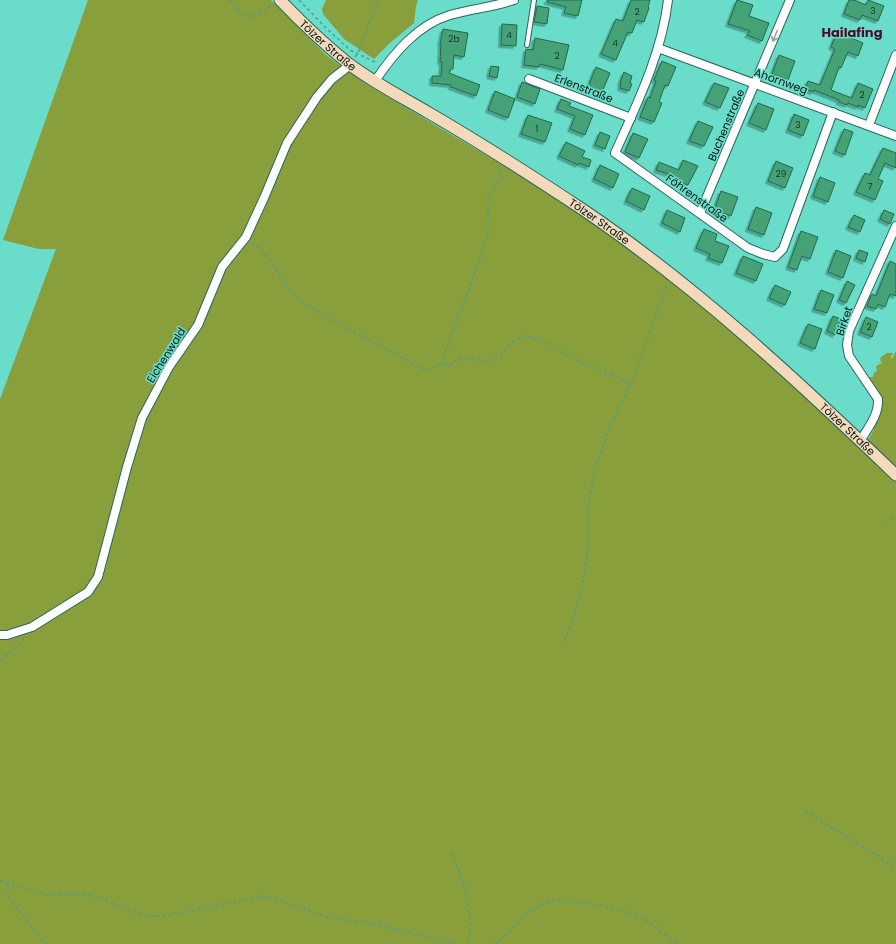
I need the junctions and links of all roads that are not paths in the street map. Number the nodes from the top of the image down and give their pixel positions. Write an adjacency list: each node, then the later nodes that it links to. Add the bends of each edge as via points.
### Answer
1 (514, 0): 6 (street)
2 (534, 0): 7 (lane)
3 (668, 0): 8 (street, Föhrenstraße)
4 (790, 0): 13 (street, Buchenstraße, one-way to 13)
5 (276, 2): 10 (main road, Tölzer Straße)
6 (491, 4): 12 (street, via 450,15 417,32)
7 (526, 44)
8 (658, 48): 13 (street, Ahornweg); 15 (street, Föhrenstraße)
9 (896, 55): 16 (street)
10 (350, 65): 12 (main road, Tölzer Straße); 22 (street, Eichenwald, via 332,79 317,97 287,143 246,237 222,268 198,325 169,368 142,418 98,577 88,592 32,627)
11 (529, 78): 15 (street, Erlenstraße)
12 (375, 81): 20 (main road, Tölzer Straße, via 498,155 642,252 726,319 796,380)
13 (755, 83): 14 (street, Ahornweg); 18 (street, Buchenstraße)
14 (833, 112): 16 (street, Ahornweg); 18 (street, Föhrenstraße, via 783,249 775,256 748,248)
15 (631, 118): 18 (street, Föhrenstraße, via 615,153)
16 (869, 125): 17 (street, Ahornweg)
17 (896, 136)
18 (700, 214)
19 (896, 226): 20 (street, Birket, via 849,331 849,356 878,399 875,416)
20 (860, 441): 21 (main road, Tölzer Straße)
21 (896, 475)
22 (0, 635)

